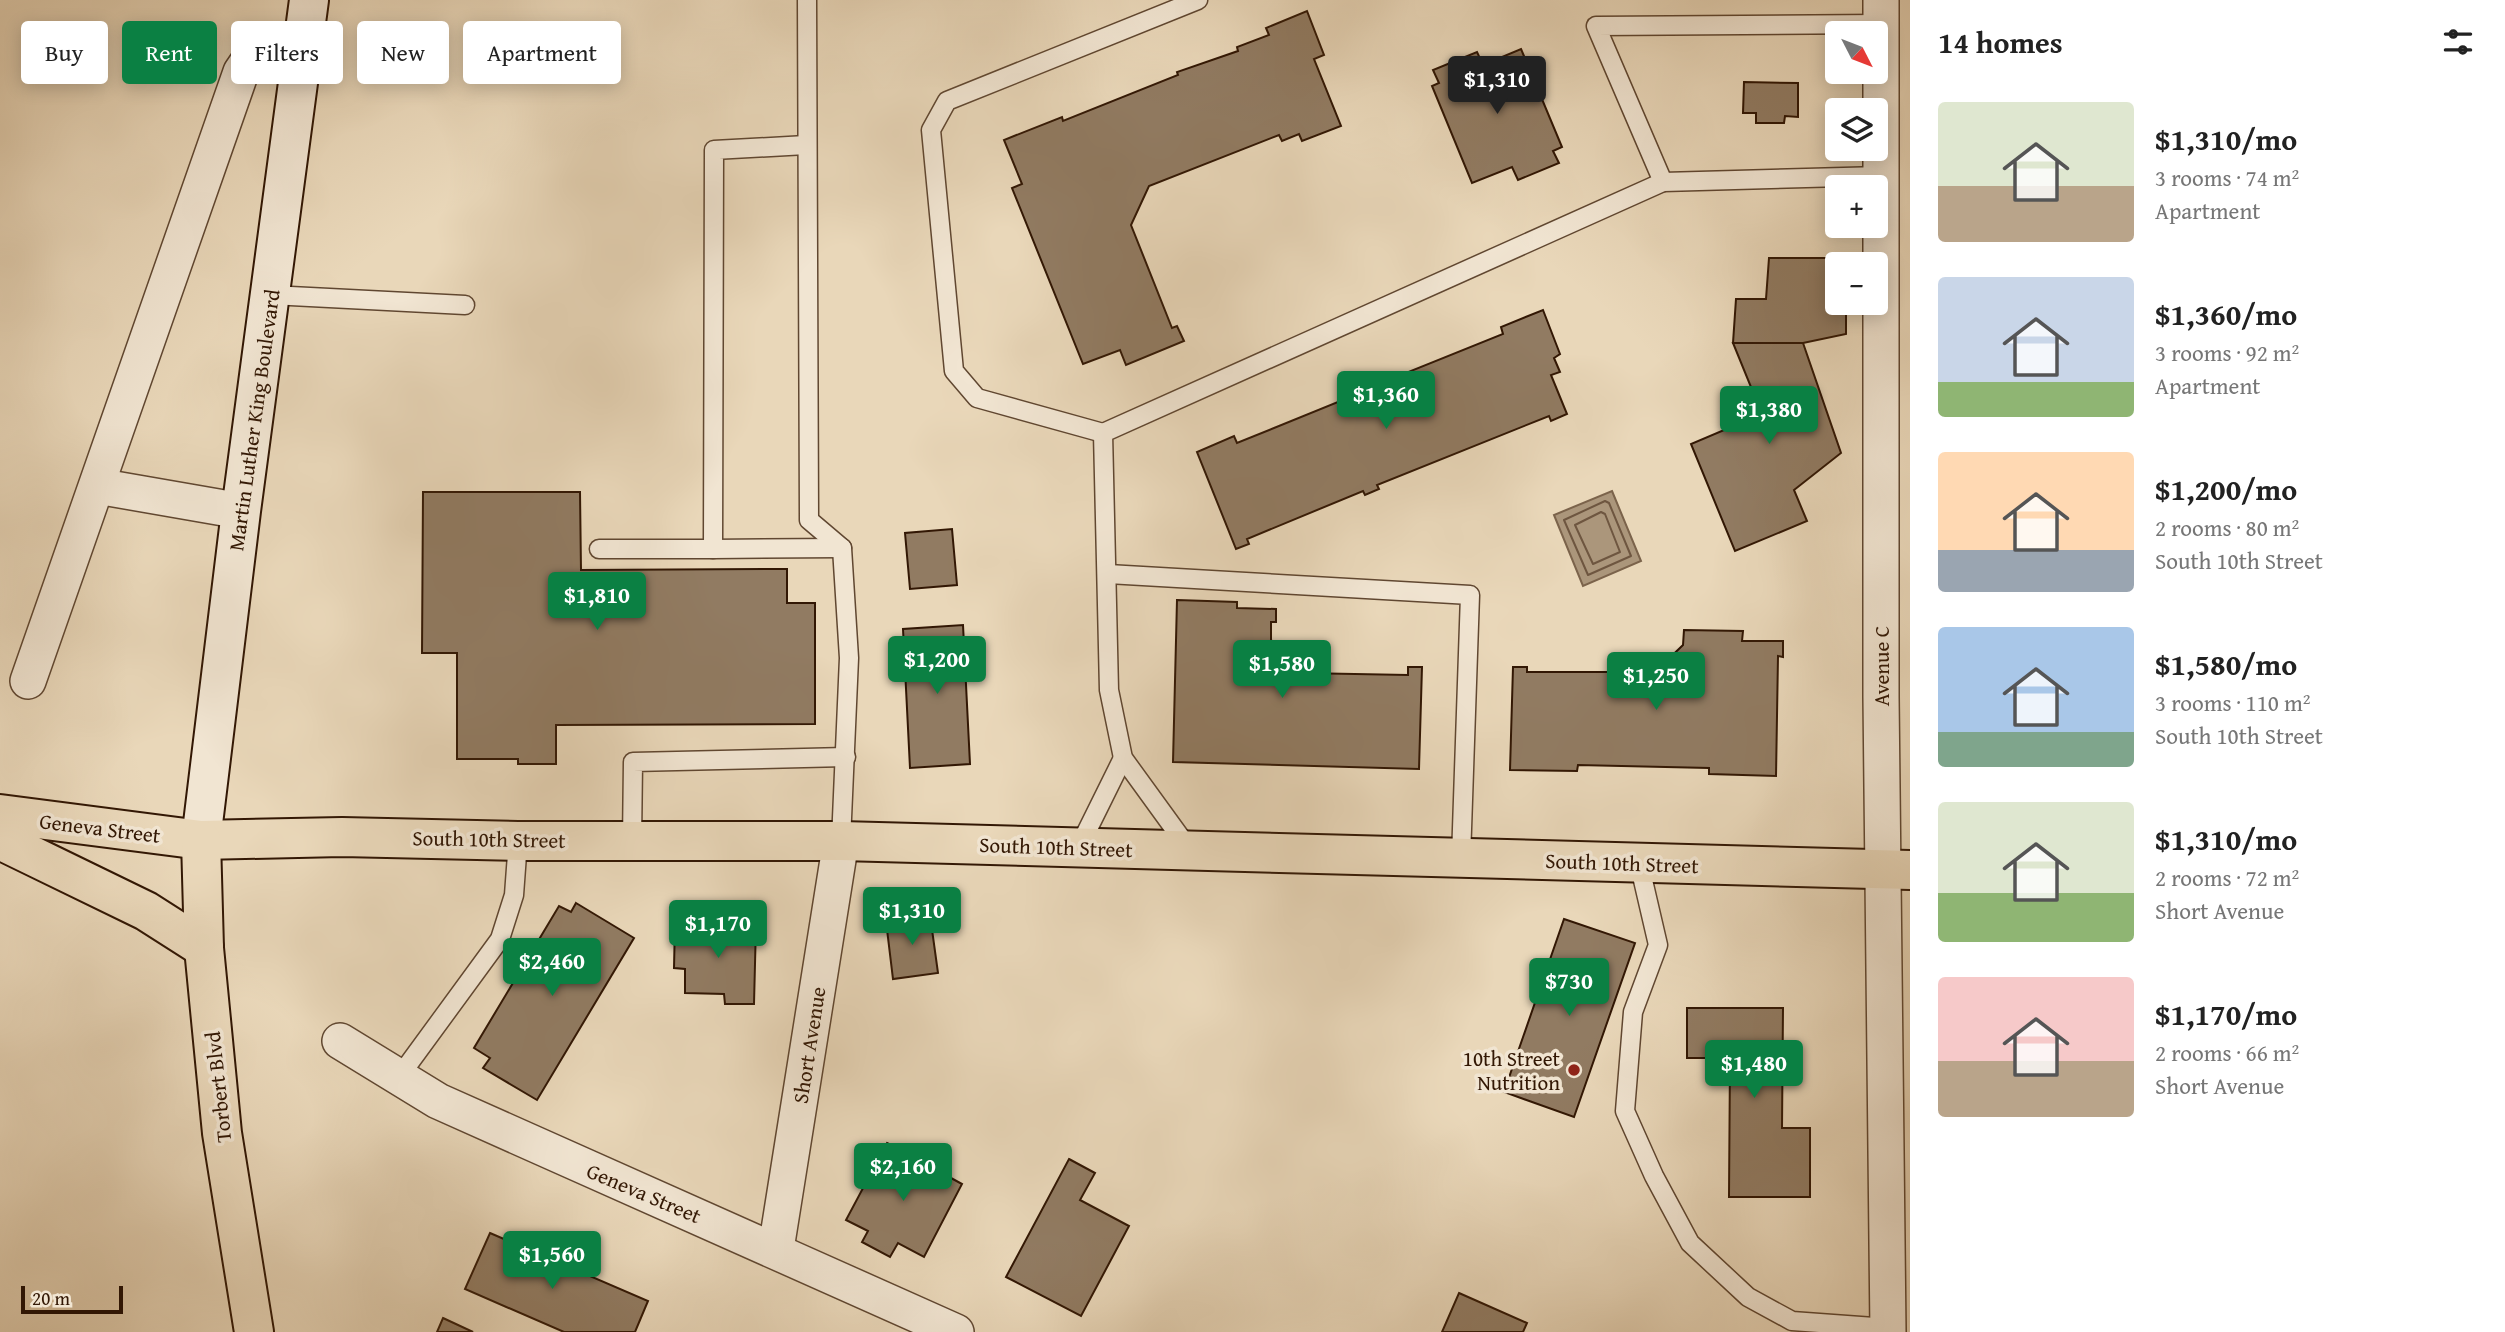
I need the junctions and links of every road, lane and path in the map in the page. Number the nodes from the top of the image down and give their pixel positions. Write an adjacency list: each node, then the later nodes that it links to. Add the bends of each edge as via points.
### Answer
1 (309, 0): 5 (main road, Martin Luther King Boulevard)
2 (807, 0): 8 (lane)
3 (1198, 0): 15 (lane, via 947,102 931,130 954,371 977,398)
4 (1881, 12): 9 (street, Avenue C); 11 (lane, via 1596,26)
5 (307, 21)
6 (236, 84): 16 (street)
7 (300, 84): 13 (main road, Martin Luther King Boulevard)
8 (806, 145): 18 (lane, via 808,520); 20 (lane, via 714,150)
9 (1881, 175)
10 (1825, 178): 11 (lane)
11 (1662, 182): 15 (lane)
12 (1882, 238): 35 (street, Avenue C)
13 (271, 295): 14 (lane); 17 (main road, Martin Luther King Boulevard)
14 (466, 305)
15 (1103, 433): 21 (lane)
16 (97, 486): 17 (street); 22 (street)
17 (241, 511): 27 (main road, Martin Luther King Boulevard)
18 (842, 548): 20 (lane); 23 (lane, via 849,657)
19 (599, 549): 20 (lane)
20 (713, 549)
21 (1108, 573): 24 (lane, via 1109,690); 33 (lane, via 1470,595)
22 (28, 681)
23 (846, 757): 29 (lane, via 633,762); 30 (lane)
24 (1123, 758): 31 (lane); 32 (lane)
25 (0, 814): 27 (main road, Geneva Street)
26 (0, 840): 36 (main road, via 146,911)
27 (201, 840): 28 (main road, South 10th Street); 36 (main road, Torbert Blvd)
28 (517, 841): 29 (main road, South 10th Street); 38 (lane, via 514,895 500,939)
29 (632, 841): 30 (main road, South 10th Street)
30 (841, 841): 31 (main road, South 10th Street); 39 (street, Short Avenue)
31 (1079, 847): 32 (main road, South 10th Street)
32 (1189, 850): 33 (main road, South 10th Street)
33 (1461, 858): 34 (main road, South 10th Street)
34 (1639, 863): 35 (main road, South 10th Street); 40 (lane, via 1658,945 1633,1012 1625,1111 1654,1176 1690,1243 1748,1297 1792,1321)
35 (1896, 870): 40 (street, Avenue C)
36 (204, 948): 41 (main road, Torbert Blvd, via 222,1133)
37 (340, 1041): 38 (street, Geneva Street)
38 (399, 1077): 39 (street, Geneva Street, via 438,1101 565,1160)
39 (776, 1249): 42 (street, Geneva Street)
40 (1888, 1330)
41 (254, 1332)
42 (956, 1332)

